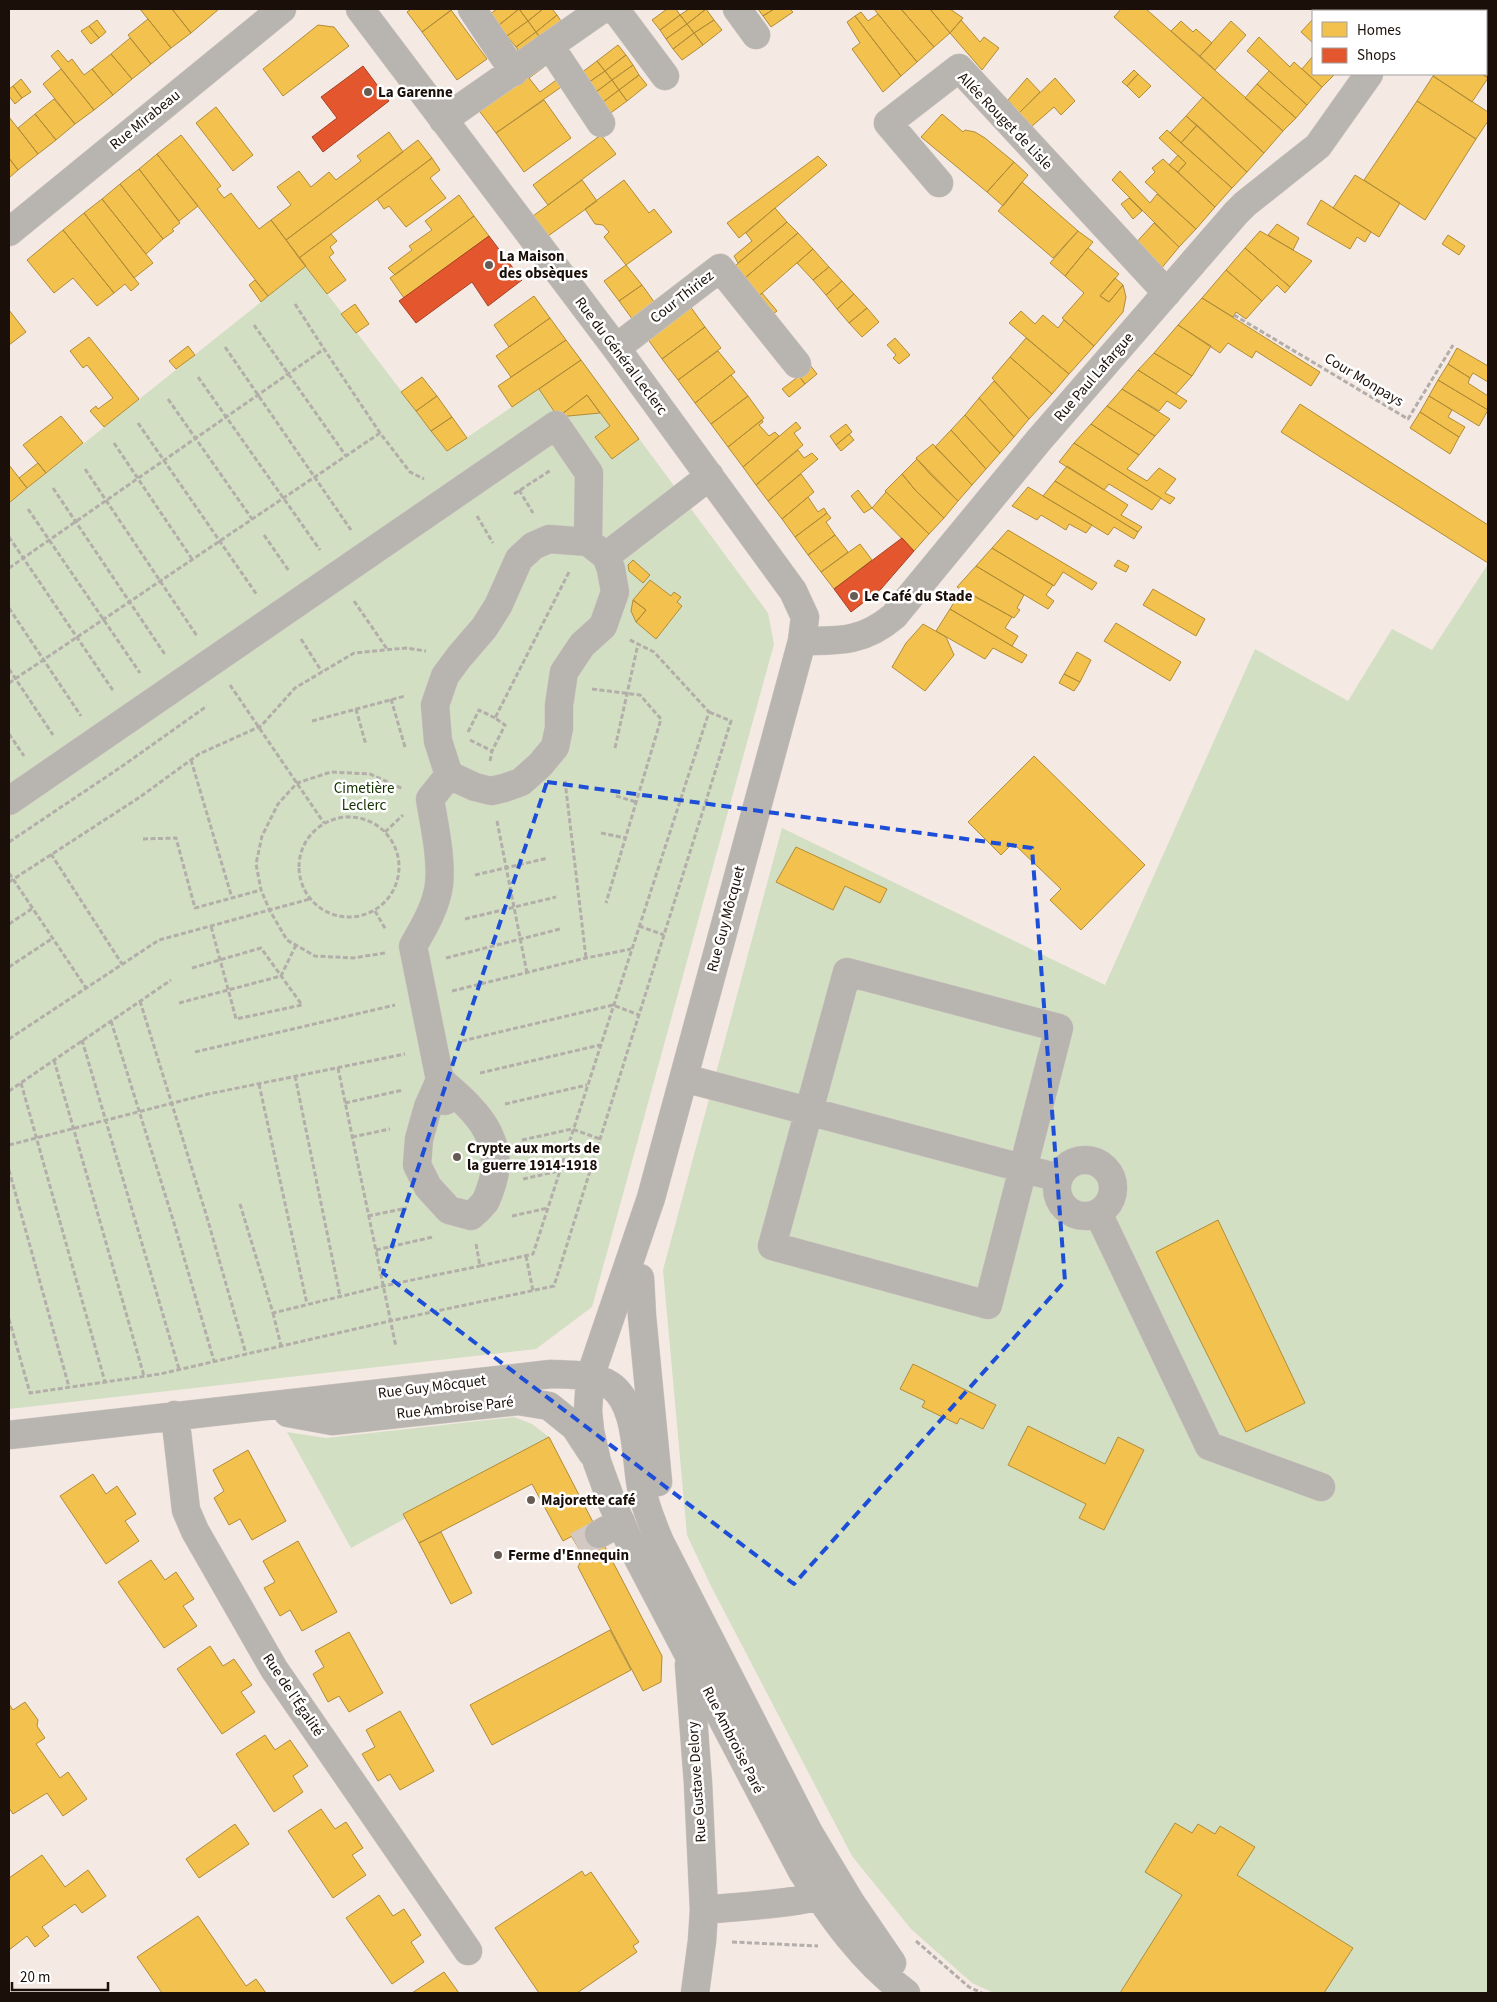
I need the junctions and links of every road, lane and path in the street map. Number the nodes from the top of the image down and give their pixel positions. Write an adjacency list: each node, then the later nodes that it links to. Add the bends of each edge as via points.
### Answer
1 (282, 9): 16 (street, Rue Mirabeau)
2 (360, 9): 13 (street, Rue du Général Leclerc)
3 (472, 9): 10 (street)
4 (602, 9): 7 (street)
5 (615, 9): 12 (street)
6 (736, 9): 8 (street)
7 (574, 17): 9 (street)
8 (756, 35)
9 (550, 46): 10 (street); 14 (street)
10 (514, 72): 13 (street)
11 (1368, 75): 17 (street, Rue Paul Lafargue, via 1318,146 1245,204)
12 (665, 76)
13 (442, 120): 23 (street, Rue du Général Leclerc)
14 (601, 123)
15 (939, 183): 17 (street, Allée Rouget de Lisle, via 888,123 958,68)
16 (9, 232)
17 (1167, 293): 72 (street, Rue Paul Lafargue, via 894,616 880,627 856,638)
18 (295, 304): 24 (path)
19 (1234, 315): 21 (path, Cour Monpays, via 1408,419)
20 (254, 325): 26 (path)
21 (1453, 345)
22 (225, 347): 28 (path)
23 (616, 348): 25 (street, Cour Thiriez, via 720,268); 39 (street, Rue du Général Leclerc)
24 (324, 349): 26 (path); 32 (path)
25 (797, 364)
26 (288, 373): 28 (path); 36 (path)
27 (198, 377): 30 (path)
28 (258, 395): 30 (path); 40 (path)
29 (168, 399): 33 (path)
30 (226, 417): 33 (path); 45 (path)
31 (138, 423): 37 (path)
32 (380, 433): 36 (path); 43 (path, via 410,472)
33 (196, 438): 37 (path); 50 (path)
34 (114, 443): 41 (path)
35 (576, 454): 43 (street, via 556,425); 44 (path); 56 (street, via 589,473)
36 (346, 456): 40 (path)
37 (164, 460): 41 (path); 55 (path)
38 (85, 468): 46 (path)
39 (710, 476): 56 (street); 72 (street, Rue du Général Leclerc, via 799,601 805,617)
40 (315, 477): 45 (path); 57 (path)
41 (138, 478): 46 (path); 59 (path)
42 (53, 488): 51 (path)
43 (458, 492): 49 (path); 57 (street)
44 (511, 496)
45 (283, 498): 50 (path); 61 (path)
46 (106, 501): 51 (path); 63 (path)
47 (28, 509): 54 (path)
48 (486, 512): 49 (path)
49 (478, 518): 62 (path)
50 (252, 519): 55 (path)
51 (76, 522): 54 (path); 65 (path)
52 (264, 535): 64 (path)
53 (9, 537): 58 (path)
54 (49, 540): 58 (path); 67 (path)
55 (220, 541): 59 (path); 68 (path)
56 (592, 547): 62 (street, via 549,539 533,546 519,559); 69 (street, via 611,568 615,592); 91 (path)
57 (368, 554): 61 (street)
58 (23, 558): 60 (path); 70 (path)
59 (192, 559): 63 (path)
60 (9, 568)
61 (337, 575): 64 (street); 74 (path)
62 (513, 575): 75 (street, via 484,628)
63 (160, 581): 65 (path); 77 (path)
64 (306, 596): 68 (street)
65 (130, 602): 67 (path); 81 (path)
66 (9, 608): 76 (path)
67 (103, 619): 70 (path); 86 (path)
68 (273, 619): 77 (street)
69 (603, 626): 73 (path); 99 (street, via 582,645 564,672 556,746)
70 (76, 638): 76 (path); 90 (path)
71 (301, 639): 79 (path)
72 (802, 641): 165 (street, Rue Guy Môcquet)
73 (638, 644): 85 (path); 132 (path, via 654,652 708,712)
74 (387, 650): 75 (path, via 406,648); 79 (path, via 354,653)
75 (459, 657): 83 (street)
76 (44, 660): 80 (path); 94 (path)
77 (213, 660): 81 (street); 93 (path)
78 (9, 669): 80 (path)
79 (322, 672): 93 (path, via 294,688)
80 (15, 679): 82 (path); 100 (path)
81 (183, 680): 86 (street)
82 (9, 683)
83 (442, 686): 87 (path); 102 (street, via 435,705 438,741)
84 (588, 689): 85 (path)
85 (627, 694): 97 (path); 108 (path, via 640,695 660,719)
86 (157, 698): 90 (street)
87 (391, 700): 89 (path); 96 (path)
88 (207, 706): 113 (path)
89 (356, 709): 92 (path); 95 (path)
90 (130, 717): 94 (street)
91 (494, 718): 98 (path, via 506,725); 98 (path, via 479,710 466,737)
92 (312, 721)
93 (258, 727): 101 (path); 103 (path)
94 (97, 739): 100 (street)
95 (366, 745)
96 (405, 747)
97 (615, 748)
98 (492, 751): 104 (path)
99 (547, 757): 104 (street, via 521,782); 140 (path, via 565,780)
100 (69, 759): 107 (street)
101 (191, 760): 114 (path); 123 (path)
102 (449, 775): 104 (street); 106 (street)
103 (297, 783): 106 (path, via 331,772 370,774 419,800); 109 (path); 121 (path, via 278,804 262,836 256,864)
104 (491, 791): 116 (path)
105 (616, 796): 108 (path)
106 (430, 799): 138 (street, via 439,884 430,916)
107 (9, 801)
108 (636, 802): 111 (path)
109 (324, 824): 124 (path, via 314,830 304,843 299,859 299,875); 124 (path, via 344,816 362,818 378,825 398,852 397,886 375,911 360,917 343,918 328,913)
110 (601, 833): 111 (path)
111 (626, 838): 125 (path)
112 (143, 839): 123 (path, via 176,838 195,908)
113 (9, 842)
114 (51, 854): 119 (path); 143 (path)
115 (548, 858): 116 (path)
116 (506, 868): 118 (path); 126 (path)
117 (9, 873): 119 (path)
118 (475, 875)
119 (13, 879): 120 (path); 127 (path)
120 (9, 882)
121 (261, 890): 123 (path); 128 (path)
122 (556, 897): 126 (path)
123 (232, 898)
124 (310, 899): 128 (path)
125 (606, 903)
126 (514, 907): 129 (path); 136 (path)
127 (33, 908): 130 (path); 135 (path)
128 (270, 911): 131 (path); 137 (path, via 287,940)
129 (465, 919)
130 (9, 924)
131 (211, 926): 142 (path); 143 (path, via 158,940)
132 (639, 926): 134 (path); 139 (path)
133 (560, 929): 136 (path)
134 (664, 935)
135 (53, 938): 144 (path); 149 (path)
136 (520, 940): 141 (path); 146 (path)
137 (296, 945): 138 (path, via 315,956 353,958); 147 (path)
138 (413, 946): 151 (street)
139 (631, 949): 140 (path); 154 (path)
140 (586, 958): 146 (path)
141 (441, 959)
142 (220, 960): 145 (path); 147 (path, via 261,948); 150 (path)
143 (122, 964): 149 (path)
144 (9, 967)
145 (192, 968)
146 (526, 973): 151 (path)
147 (281, 976): 150 (path); 150 (path, via 302,1005 236,1019)
148 (171, 980): 152 (path)
149 (86, 988): 157 (path)
150 (228, 990): 153 (path)
151 (424, 998): 160 (street); 161 (path)
152 (140, 1002): 156 (path); 172 (path)
153 (179, 1002)
154 (613, 1005): 155 (path); 159 (path); 160 (path)
155 (639, 1015)
156 (111, 1021): 158 (path); 173 (path)
157 (9, 1039)
158 (82, 1040): 162 (path); 176 (path)
159 (600, 1045): 168 (path); 170 (path, via 467,1076)
160 (434, 1048): 163 (path); 170 (street)
161 (195, 1052)
162 (54, 1060): 166 (path); 177 (path)
163 (338, 1068): 164 (path); 171 (path)
164 (295, 1076): 167 (path); 198 (path)
165 (684, 1078): 174 (street); 188 (street, Rue Guy Môcquet)
166 (21, 1083): 169 (path); 181 (path)
167 (259, 1084): 172 (path); 199 (path)
168 (587, 1085): 175 (path, via 492,1107); 178 (path)
169 (9, 1091)
170 (443, 1092): 171 (path, via 413,1088); 175 (street, via 464,1099); 179 (street)
171 (345, 1103): 180 (path)
172 (171, 1104): 173 (path); 203 (path)
173 (140, 1112): 176 (path); 204 (path)
174 (809, 1112): 185 (street); 185 (street, via 772,1246 988,1304); 185 (street, via 847,972 1058,1028)
175 (480, 1120): 184 (street)
176 (106, 1121): 177 (path); 205 (path)
177 (74, 1129): 181 (path); 206 (path)
178 (572, 1129): 182 (path); 184 (path); 193 (path, via 533,1254)
179 (421, 1131): 180 (path, via 406,1125); 190 (street, via 417,1165 428,1187)
180 (352, 1137): 192 (path)
181 (36, 1138): 183 (path); 208 (path)
182 (600, 1139)
183 (9, 1145)
184 (494, 1146): 190 (street, via 494,1175 486,1201)
185 (1022, 1169): 187 (street)
186 (9, 1170): 209 (path)
187 (1059, 1178): 191 (street, via 1057,1191 1065,1207 1080,1216); 191 (street, via 1074,1162 1083,1160 1101,1165 1112,1180 1113,1190 1106,1207)
188 (651, 1198): 195 (street, Rue Guy Môcquet); 207 (street, Rue Guy Môcquet)
189 (240, 1204): 200 (path)
190 (460, 1213): 192 (path, via 446,1234); 194 (path)
191 (1098, 1213): 214 (street, via 1209,1446)
192 (376, 1250): 196 (path)
193 (526, 1256): 194 (path); 197 (path)
194 (480, 1266): 196 (path)
195 (640, 1278): 207 (street, Rue Guy Môcquet, via 617,1345); 215 (street, Rue Ambroise Paré, via 660,1514)
196 (383, 1286): 198 (path); 202 (path)
197 (533, 1291)
198 (340, 1296): 199 (path)
199 (307, 1304): 200 (path)
200 (273, 1313): 201 (path)
201 (281, 1346)
202 (396, 1347)
203 (246, 1354)
204 (214, 1361)
205 (179, 1369)
206 (144, 1376)
207 (590, 1377): 210 (street, Rue Guy Môcquet, via 571,1384); 213 (street, Rue Ambroise Paré, via 588,1411); 215 (street, Rue Ambroise Paré, via 616,1390 628,1407 648,1514)
208 (105, 1382)
209 (69, 1387)
210 (281, 1409): 211 (street, Rue Guy Môcquet); 213 (street, Rue Ambroise Paré, via 332,1421 518,1401 534,1403 549,1406 575,1428)
211 (175, 1415): 212 (street, Rue Guy Môcquet); 222 (street, Rue de l'Égalité, via 186,1510 194,1531 274,1669)
212 (9, 1435)
213 (597, 1462): 216 (street, Rue Ambroise Paré, via 610,1528 649,1580)
214 (1322, 1487)
215 (678, 1578): 217 (street, Rue Ambroise Paré, via 809,1833)
216 (688, 1654): 217 (street, Rue Ambroise Paré, via 802,1871); 218 (street, Rue Gustave Delory)
217 (829, 1890): 218 (street); 224 (street, Rue Ambroise Paré, via 851,1940); 225 (street, Rue Ambroise Paré)
218 (704, 1910): 220 (street, Rue Gustave Delory)
219 (911, 1937): 226 (path, via 969,1987)
220 (702, 1941): 221 (path); 223 (street, Rue Gustave Delory)
221 (819, 1946)
222 (468, 1951)
223 (695, 1993)
224 (906, 1993)
225 (920, 1993)
226 (982, 1993)

